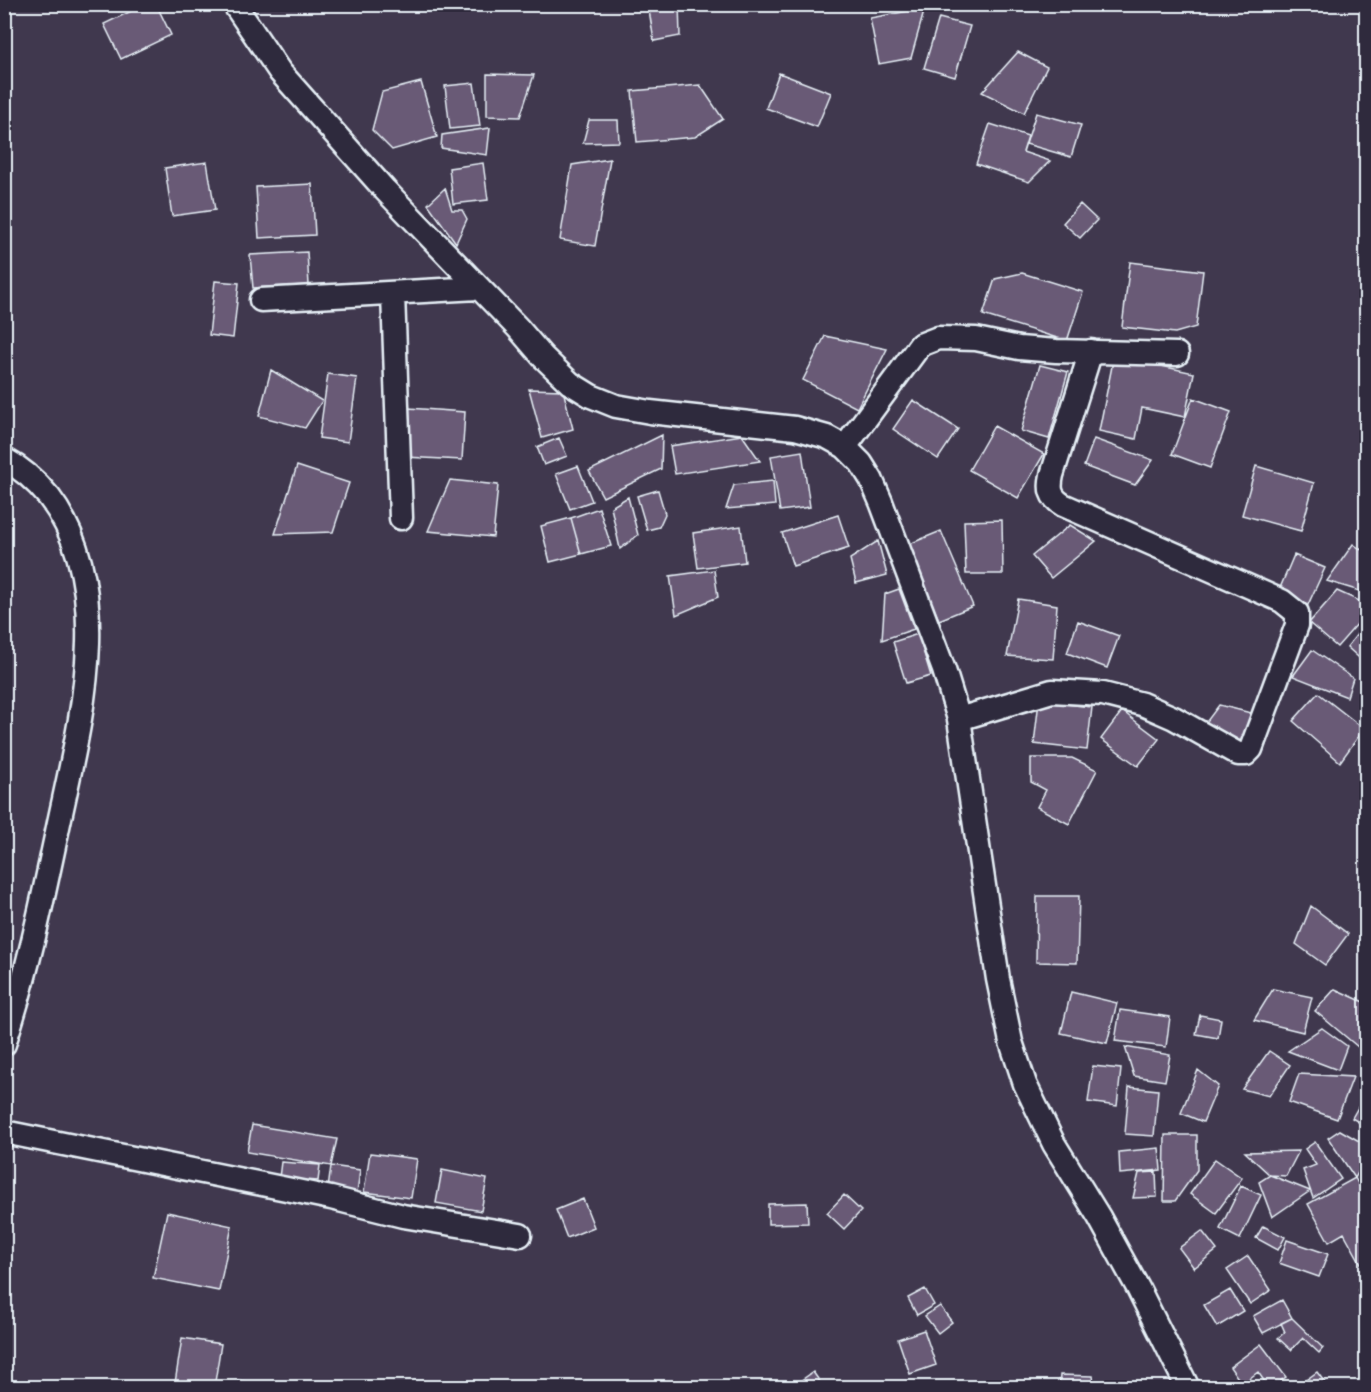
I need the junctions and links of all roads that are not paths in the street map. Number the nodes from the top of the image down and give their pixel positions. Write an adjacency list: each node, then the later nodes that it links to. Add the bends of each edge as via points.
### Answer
1 (234, 4): 2 (street, via 280,72)
2 (478, 288): 3 (street); 7 (street, via 570,383 591,396 616,406 650,412 795,428)
3 (393, 294): 4 (street); 9 (street)
4 (261, 300)
5 (1091, 351): 6 (street); 7 (street, via 1037,349 976,339 938,338 920,345); 10 (street, via 1052,475 1053,498 1282,601 1297,613 1297,625 1246,754 1238,754 1142,704 1103,694 1052,691)
6 (1177, 354)
7 (845, 447): 10 (street, via 871,478 881,502 944,670)
8 (4, 459): 11 (street, via 20,467 38,484 70,530 89,628 79,726 46,884)
9 (401, 518)
10 (958, 719): 14 (street, via 998,979 1011,1042 1025,1084 1054,1144 1138,1288)
11 (4, 1044)
12 (4, 1132): 13 (street, via 403,1216)
13 (520, 1235)
14 (1188, 1388)

